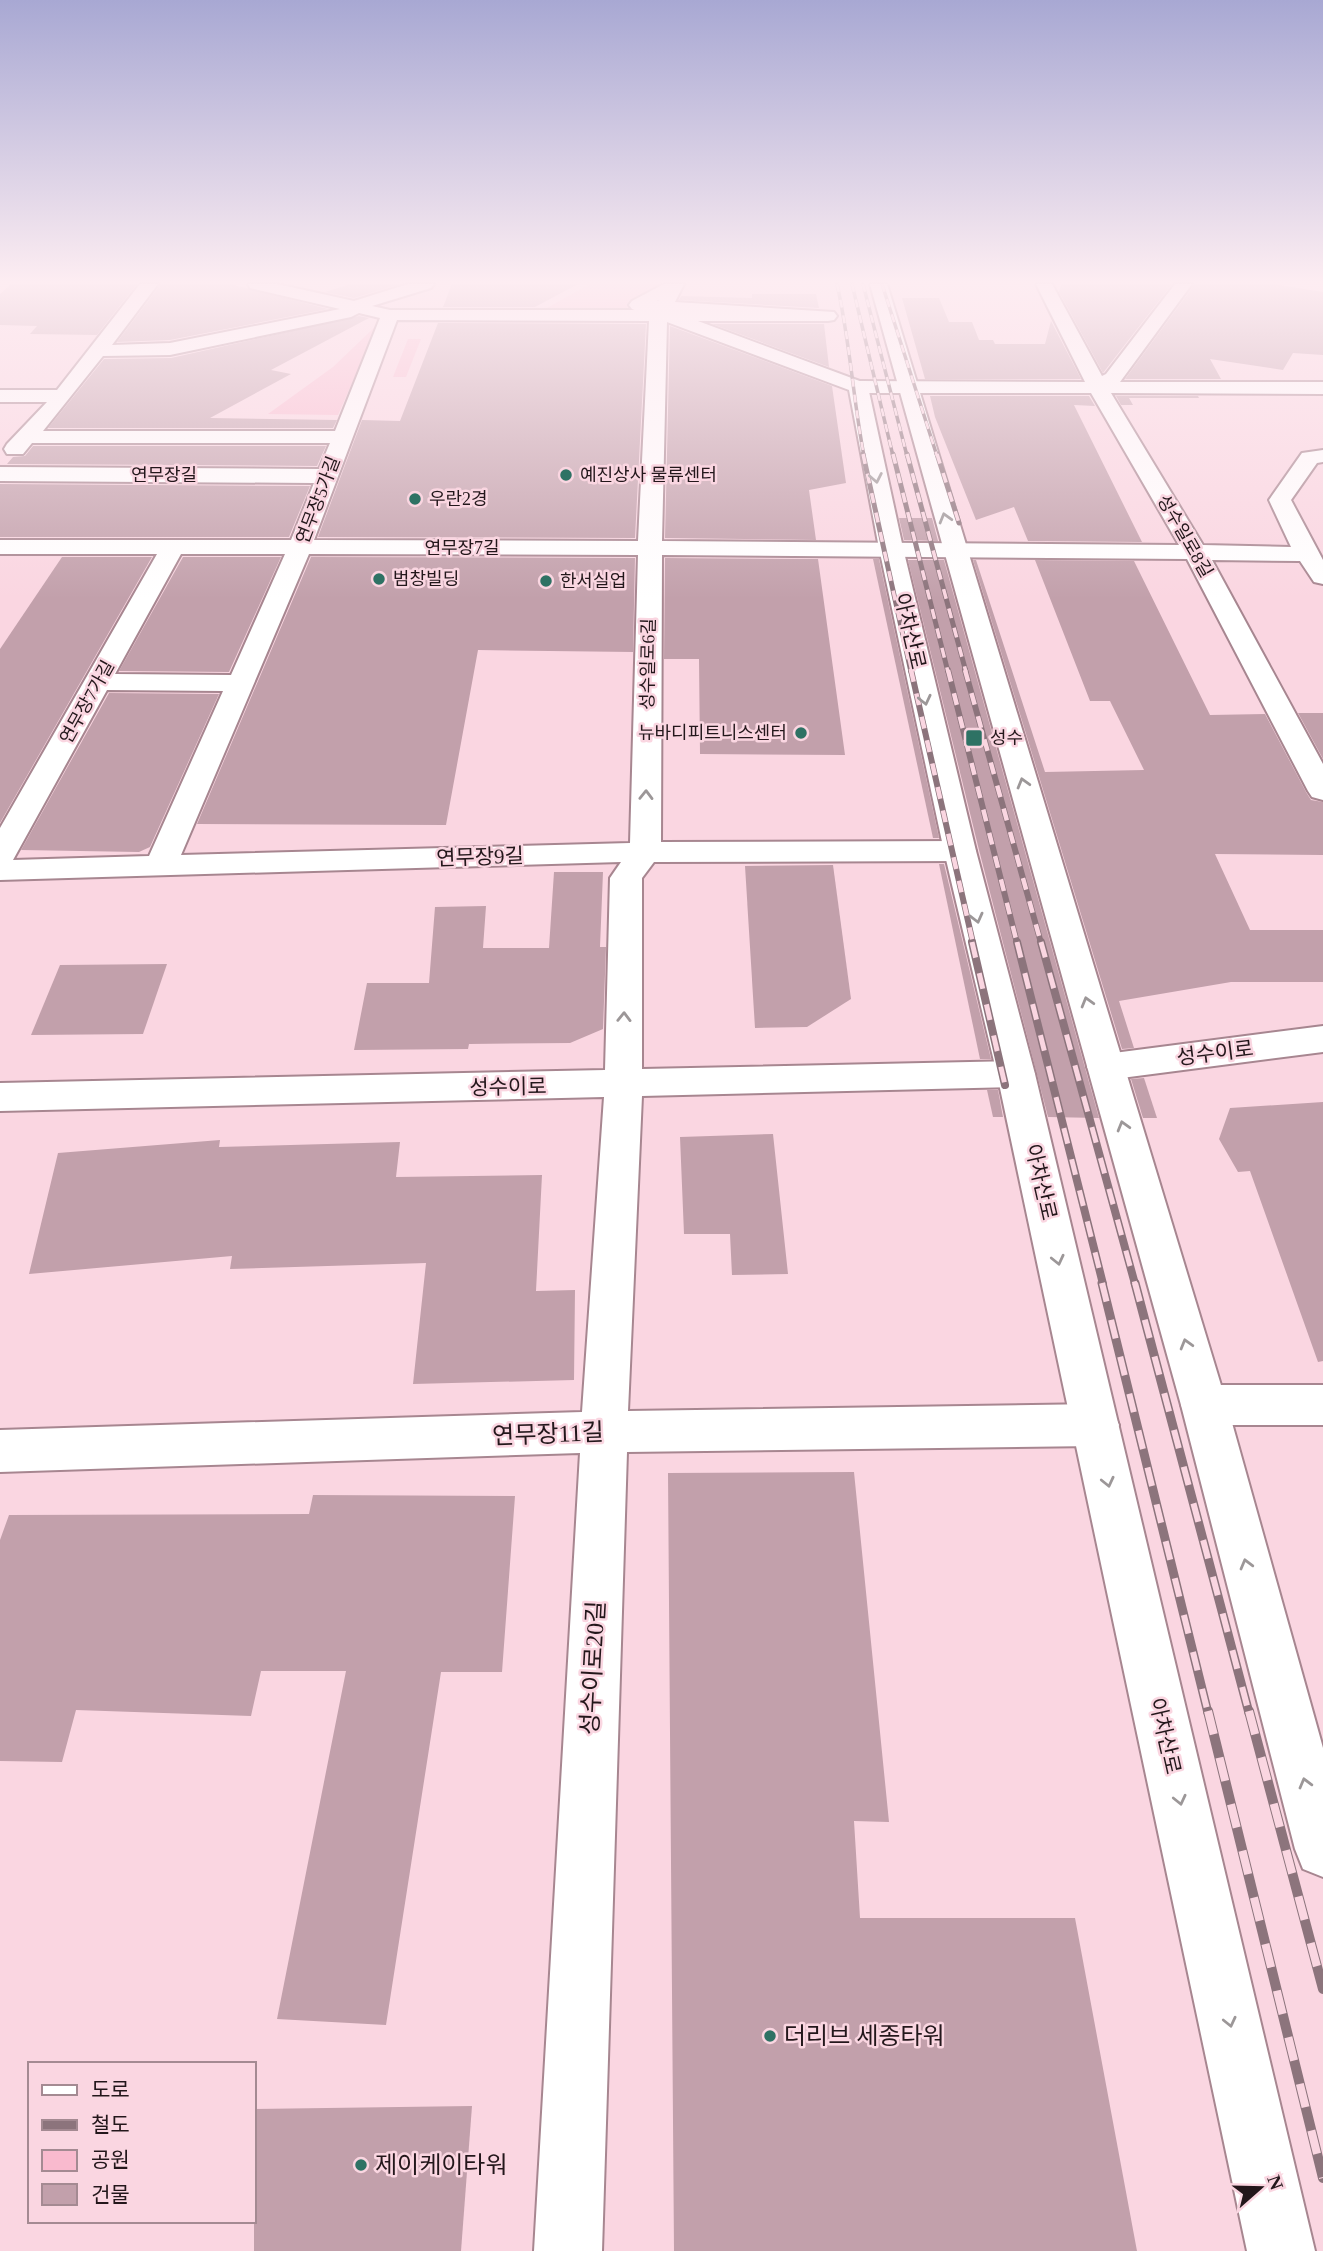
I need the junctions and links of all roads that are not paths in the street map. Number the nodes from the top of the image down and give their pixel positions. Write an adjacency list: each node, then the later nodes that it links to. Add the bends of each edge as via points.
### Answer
1 (68, 389): 8 (street)
2 (361, 389): 10 (street, 연무장5가길)
3 (649, 389): 19 (street, 성수일로6길)
4 (858, 389): 20 (street, 아차산로, one-way to 20)
5 (909, 389): 21 (street, one-way to 5)
6 (1099, 389): 22 (street, 성수일로8길)
7 (0, 396): 8 (street)
8 (63, 396): 9 (street)
9 (26, 437): 10 (street, 연무장길); 12 (street)
10 (342, 437): 14 (street, 연무장5가길)
11 (1323, 456): 23 (street, via 1310,458 1280,500)
12 (0, 466)
13 (0, 474): 14 (street, 연무장길)
14 (323, 486): 15 (street, 연무장길); 18 (street, 연무장5가길)
15 (0, 496)
16 (0, 547): 17 (street, 연무장7길)
17 (173, 547): 18 (street, 연무장7길); 25 (street, 연무장7가길)
18 (300, 547): 19 (street, 연무장7길); 26 (street, 연무장5가길)
19 (650, 548): 20 (street, 연무장7길); 29 (street, 성수일로6길, one-way to 19)
20 (891, 548): 21 (street, 연무장7길); 28 (street, 아차산로, one-way to 28)
21 (955, 550): 22 (street, 연무장7길); 34 (street, one-way to 21)
22 (1196, 553): 23 (street, 연무장7길); 27 (street, 성수일로8길)
23 (1307, 554): 24 (street)
24 (1323, 577)
25 (99, 682): 26 (street); 30 (street, 연무장7가길)
26 (241, 683): 31 (street, 연무장5가길)
27 (1323, 791)
28 (960, 851): 29 (street, 연무장9길); 35 (street, 아차산로, one-way to 35)
29 (645, 852): 31 (street, 연무장9길); 36 (street, one-way to 29, via 626,878)
30 (0, 856)
31 (160, 867): 32 (street, 연무장9길)
32 (0, 870)
33 (1323, 1039): 34 (street, 성수이로)
34 (1106, 1067): 38 (street, one-way to 34)
35 (1016, 1074): 36 (street, 성수이로); 40 (street, 아차산로, one-way to 40)
36 (622, 1085): 37 (street, 성수이로); 41 (street, 성수이로20길)
37 (0, 1097)
38 (1204, 1405): 39 (street); 43 (street, one-way to 38)
39 (1323, 1405)
40 (1096, 1425): 41 (street, 연무장11길); 45 (street, 아차산로, one-way to 45)
41 (604, 1432): 42 (street, 연무장11길); 44 (street, 성수이로20길)
42 (0, 1451)
43 (1323, 1849)
44 (568, 2251)
45 (1281, 2251)

